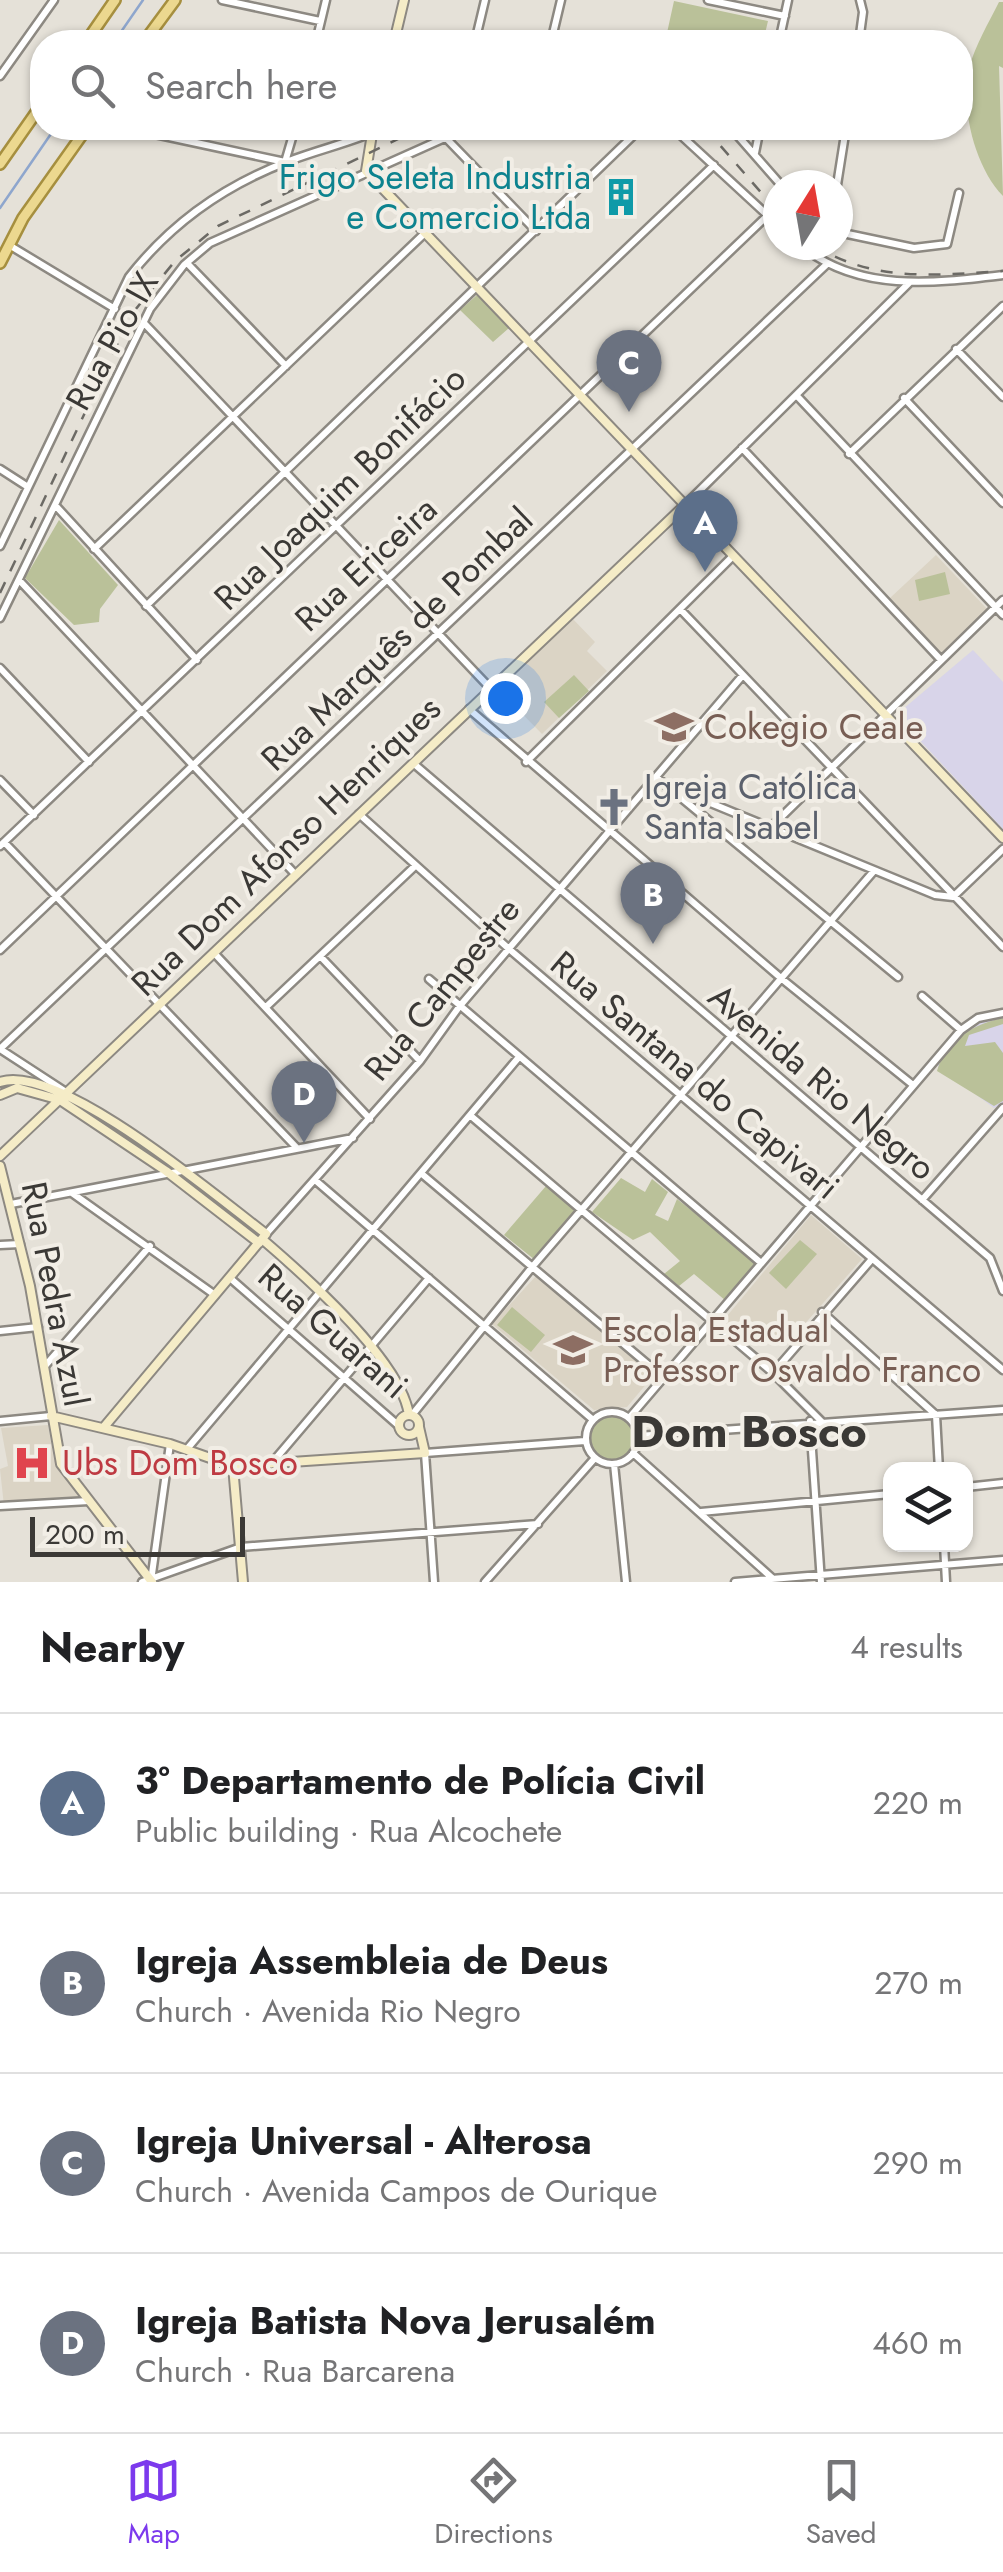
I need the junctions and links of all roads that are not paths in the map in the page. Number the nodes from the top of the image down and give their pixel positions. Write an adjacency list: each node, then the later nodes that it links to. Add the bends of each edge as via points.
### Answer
1 (54, 0): 14 (street)
2 (115, 0): 15 (main road)
3 (175, 0): 16 (main road)
4 (222, 0): 13 (street)
5 (326, 0): 13 (street)
6 (404, 0): 18 (street)
7 (485, 0): 19 (street)
8 (561, 0): 20 (street)
9 (708, 0): 12 (street)
10 (788, 0): 12 (street)
11 (860, 0): 22 (street)
12 (785, 16): 21 (street)
13 (320, 22): 17 (street)
14 (33, 30)
15 (94, 30)
16 (153, 30)
17 (318, 30)
18 (397, 30)
19 (478, 30)
20 (553, 30)
21 (782, 30)
22 (861, 30)
23 (30, 34): 24 (street)
24 (0, 76)
25 (30, 121): 40 (main road)
26 (78, 140): 51 (main road)
27 (183, 140): 39 (street)
28 (291, 140): 39 (street)
29 (345, 140): 39 (street)
30 (370, 140): 44 (street)
31 (441, 140): 44 (street, Rua Pio IX)
32 (448, 140): 48 (street)
33 (630, 140): 48 (street)
34 (686, 140): 41 (street)
35 (743, 140): 38 (street)
36 (758, 140): 38 (street)
37 (844, 140): 43 (street)
38 (755, 154): 42 (street)
39 (285, 162): 60 (street, via 170,229 129,277)
40 (0, 164)
41 (714, 166): 46 (street); 62 (street, Rua Joaquim Bonifácio)
42 (768, 170)
43 (840, 170)
44 (366, 171): 49 (street); 54 (street, Rua Pio IX, via 250,222)
45 (959, 193): 50 (street, via 947,244 914,248)
46 (763, 211)
47 (763, 221): 65 (street, Rua Ericeira)
48 (536, 231): 58 (street)
49 (426, 232): 58 (street); 64 (street)
50 (853, 235)
51 (7, 244): 53 (main road); 60 (street)
52 (822, 260): 55 (street)
53 (0, 263)
54 (187, 264): 61 (street, Rua Pio IX); 64 (street)
55 (827, 264): 57 (street); 71 (street, Rua Marquês de Pombal)
56 (1003, 274): 57 (street)
57 (910, 282): 67 (street, Rua Dom Afonso Henriques)
58 (479, 286): 62 (street); 74 (street)
59 (1003, 306): 63 (street)
60 (115, 309): 75 (street)
61 (144, 322): 69 (street); 77 (street, Rua Pio IX)
62 (531, 340): 65 (street); 79 (street, Rua Joaquim Bonifácio)
63 (956, 349): 66 (street); 68 (street)
64 (286, 366): 69 (street)
65 (583, 395): 71 (street); 83 (street, Rua Ericeira)
66 (1003, 397)
67 (798, 398): 70 (street, Rua Dom Afonso Henriques); 72 (street)
68 (904, 398): 72 (street); 76 (street)
69 (230, 418): 74 (street); 81 (street)
70 (742, 448): 78 (street, Rua Dom Afonso Henriques); 93 (street)
71 (634, 450): 78 (street); 91 (street, Rua Marquês de Pombal)
72 (849, 454): 87 (street)
73 (0, 469): 75 (street)
74 (285, 472): 79 (street); 86 (street)
75 (28, 487): 80 (street)
76 (1003, 503)
77 (54, 504): 81 (street); 84 (street, Rua Pio IX)
78 (684, 506): 82 (street); 96 (street, Rua Dom Afonso Henriques)
79 (335, 524): 83 (street); 92 (street, Rua Joaquim Bonifácio)
80 (0, 546)
81 (94, 550): 86 (street)
82 (733, 556): 88 (street); 99 (street)
83 (386, 578): 91 (street); 103 (street, Rua Ericeira)
84 (18, 579): 90 (street, Rua Pio IX); 98 (street)
85 (1003, 600): 87 (street)
86 (146, 606): 92 (street)
87 (996, 607): 89 (street); 93 (street)
88 (680, 609): 95 (street); 101 (street)
89 (1003, 615)
90 (0, 618)
91 (438, 633): 96 (street); 110 (street, Rua Marquês de Pombal)
92 (197, 660): 98 (street, Rua Joaquim Bonifácio)
93 (941, 660): 99 (street)
94 (0, 668): 100 (street)
95 (743, 675): 104 (street); 105 (street, Rua Campestre)
96 (491, 688): 97 (street, Rua Dom Afonso Henriques)
97 (470, 709): 101 (street); 102 (street, Rua Dom Afonso Henriques)
98 (144, 712): 100 (street, Rua Joaquim Bonifácio); 103 (street)
99 (885, 714): 104 (street); 113 (street)
100 (89, 762): 109 (street, Rua Joaquim Bonifácio)
101 (526, 762): 112 (street)
102 (413, 763): 108 (street, Rua Dom Afonso Henriques); 119 (street, Avenida Rio Negro)
103 (193, 765): 110 (street); 120 (street, Rua Ericeira)
104 (830, 766): 111 (street); 121 (street)
105 (656, 777): 107 (street); 112 (street, Rua Campestre)
106 (0, 780): 109 (street)
107 (674, 788): 111 (street); 122 (street)
108 (359, 814): 116 (street, Rua Santana do Capivari); 118 (street, Rua Dom Afonso Henriques)
109 (34, 815): 114 (street, Rua Joaquim Bonifácio)
110 (245, 819): 118 (street); 125 (street, Rua Marquês de Pombal)
111 (770, 828): 117 (street)
112 (610, 832): 119 (street, Rua Campestre); 131 (street)
113 (1003, 838)
114 (2, 844): 120 (street)
115 (1003, 849): 121 (street)
116 (414, 867): 126 (street, Rua Santana do Capivari); 128 (street)
117 (873, 872): 121 (street); 122 (street)
118 (295, 874): 127 (street, Rua Dom Afonso Henriques)
119 (559, 892): 126 (street, Rua Campestre); 138 (street, Avenida Rio Negro)
120 (57, 896): 124 (street, Rua Ericeira); 125 (street)
121 (954, 897): 123 (street)
122 (831, 921): 129 (street); 131 (street)
123 (1003, 947)
124 (0, 950)
125 (108, 950): 133 (street); 139 (street, Rua Marquês de Pombal)
126 (509, 950): 135 (street, Rua Campestre); 148 (street, Rua Santana do Capivari)
127 (216, 954): 133 (street, Rua Dom Afonso Henriques); 134 (street)
128 (320, 956): 134 (street); 141 (street)
129 (898, 977)
130 (429, 978): 135 (street)
131 (782, 979): 138 (street); 145 (street)
132 (922, 996): 137 (street)
133 (159, 1006): 147 (street, Rua Dom Afonso Henriques); 154 (street)
134 (266, 1007): 151 (street)
135 (459, 1007): 140 (street); 141 (street, Rua Campestre)
136 (1003, 1013): 137 (street)
137 (962, 1030): 145 (street)
138 (732, 1039): 148 (street); 153 (street, Avenida Rio Negro)
139 (0, 1049): 142 (street)
140 (519, 1057): 150 (street); 155 (street)
141 (420, 1061): 151 (street, Rua Campestre)
142 (20, 1062): 143 (street); 147 (street)
143 (17, 1076): 144 (street); 147 (street)
144 (0, 1082)
145 (914, 1085): 153 (street)
146 (0, 1095): 147 (street, via 16,1088)
147 (63, 1096): 156 (street, Rua Dom Afonso Henriques); 158 (street); 159 (street)
148 (682, 1097): 155 (street); 164 (street, Rua Santana do Capivari)
149 (1003, 1108): 163 (street)
150 (471, 1116): 160 (street); 166 (street)
151 (370, 1119): 152 (street, Rua Campestre)
152 (353, 1138): 154 (street); 161 (street, Rua Campestre)
153 (860, 1146): 163 (street, Avenida Rio Negro); 164 (street)
154 (296, 1147): 158 (street)
155 (632, 1154): 166 (street); 175 (street)
156 (0, 1156)
157 (0, 1166): 165 (street, Rua Pedra Azul)
158 (182, 1170): 159 (street); 168 (street)
159 (166, 1172): 162 (street); 168 (street)
160 (422, 1174): 167 (street); 176 (street)
161 (315, 1180): 167 (street); 168 (street, Rua Campestre)
162 (72, 1193): 165 (street); 171 (street)
163 (922, 1200): 173 (street, Avenida Rio Negro)
164 (810, 1203): 174 (street, Rua Santana do Capivari); 175 (street)
165 (11, 1204): 169 (street, Rua Pedra Azul)
166 (582, 1209): 176 (street); 183 (street)
167 (372, 1228): 178 (street); 179 (street)
168 (262, 1239): 177 (street, Rua Campestre); 179 (street)
169 (20, 1244): 170 (street); 186 (street, Rua Pedra Azul)
170 (0, 1245)
171 (150, 1246): 181 (street); 189 (street)
172 (1003, 1254): 173 (street)
173 (990, 1258): 180 (street, Avenida Rio Negro)
174 (872, 1259): 182 (street); 190 (street, Rua Santana do Capivari)
175 (760, 1262): 183 (street)
176 (533, 1266): 184 (street); 193 (street)
177 (230, 1278): 181 (street, Rua Campestre); 185 (street, Rua Guarani)
178 (429, 1278): 184 (street); 188 (street)
179 (320, 1290): 185 (street); 188 (street)
180 (1003, 1292)
181 (216, 1296): 205 (street, Rua Campestre)
182 (822, 1312): 191 (street); 196 (street)
183 (714, 1323): 191 (street); 193 (street)
184 (486, 1325): 195 (street); 199 (street)
185 (288, 1326): 192 (street, Rua Guarani); 210 (street)
186 (38, 1327): 187 (street); 189 (street, Rua Pedra Azul)
187 (0, 1331)
188 (370, 1348): 192 (street); 195 (street)
189 (44, 1366): 197 (street, Rua Pedra Azul)
190 (1003, 1370)
191 (773, 1374): 200 (street)
192 (345, 1375): 203 (street, Rua Guarani); 215 (street)
193 (664, 1378): 198 (street)
194 (1003, 1410): 196 (street)
195 (410, 1415): 203 (street, Rua Guarani); 204 (street, Rua Guarani)
196 (936, 1415): 200 (street); 214 (street)
197 (51, 1416): 201 (street); 205 (street); 222 (street, Rua Pedra Azul, via 61,1464)
198 (629, 1418): 199 (street, via 610,1411); 207 (street)
199 (592, 1419): 208 (street)
200 (821, 1420): 202 (street)
201 (0, 1421)
202 (810, 1422): 207 (street); 221 (street)
203 (400, 1426): 206 (street, Rua Guarani)
204 (420, 1427): 206 (street, Rua Guarani); 211 (street, Rua Guarani)
205 (104, 1428): 209 (street)
206 (411, 1435): 211 (street, Rua Guarani)
207 (638, 1436): 212 (street)
208 (585, 1441): 211 (street); 213 (street)
209 (170, 1444): 210 (street); 234 (street)
210 (187, 1448): 217 (street)
211 (425, 1450): 215 (street); 226 (street)
212 (633, 1454): 216 (street); 224 (street)
213 (595, 1458): 216 (street); 225 (street)
214 (939, 1462)
215 (272, 1464): 217 (street)
216 (614, 1464): 238 (street)
217 (233, 1466): 227 (street)
218 (1003, 1483): 219 (street)
219 (973, 1485)
220 (883, 1495): 221 (street)
221 (816, 1500): 224 (street); 232 (street)
222 (89, 1501): 223 (street); 234 (street, Rua Pedra Azul)
223 (0, 1506)
224 (701, 1512): 231 (street)
225 (538, 1524): 226 (street); 237 (street)
226 (430, 1530): 227 (street); 236 (street)
227 (241, 1547): 234 (street); 235 (street)
228 (944, 1552): 230 (street)
229 (1003, 1560): 230 (street)
230 (945, 1564): 232 (street); 240 (street)
231 (772, 1578): 232 (street); 239 (street)
232 (821, 1578)
233 (142, 1582): 234 (street)
234 (152, 1582)
235 (243, 1582)
236 (434, 1582)
237 (485, 1582)
238 (626, 1582)
239 (736, 1582)
240 (946, 1582)

